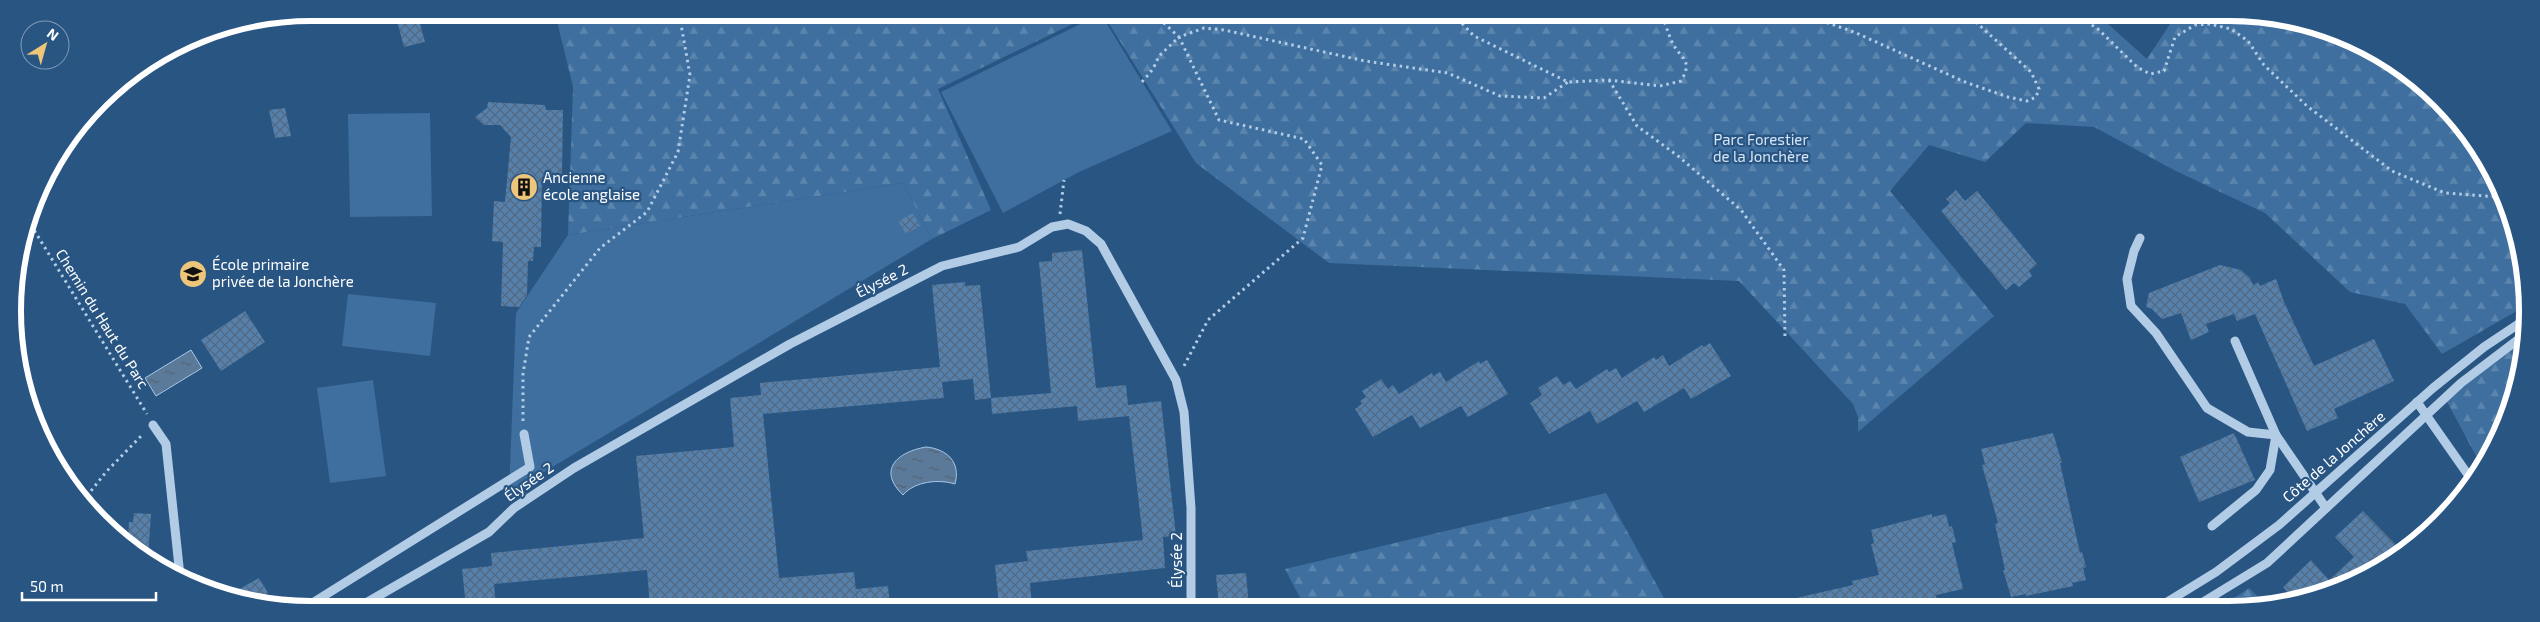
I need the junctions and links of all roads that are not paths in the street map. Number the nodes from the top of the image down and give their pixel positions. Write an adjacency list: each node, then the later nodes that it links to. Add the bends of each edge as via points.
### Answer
1 (2140, 238): 9 (street, via 2127,279 2131,306 2156,333 2207,408 2248,432)
2 (2518, 324): 5 (street, Côte de la Jonchère)
3 (2517, 340): 6 (street, Côte de la Jonchère, via 2461,382)
4 (2235, 341): 9 (street)
5 (2417, 402): 6 (street); 11 (street, Côte de la Jonchère)
6 (2428, 415): 10 (street); 12 (street, Côte de la Jonchère)
7 (153, 425): 14 (street, via 166,444)
8 (524, 434): 15 (street, via 530,467)
9 (2276, 435): 11 (street); 13 (street, via 2270,470 2256,490)
10 (2468, 475)
11 (2314, 493): 12 (street); 18 (street, Côte de la Jonchère, via 2279,525 2216,572)
12 (2326, 508): 19 (street, Côte de la Jonchère, via 2267,563)
13 (2212, 526)
14 (179, 569)
15 (316, 601)
16 (369, 601): 17 (street, Élysée 2, via 489,532 514,508 574,468 790,344 942,266 1019,247 1068,224 1086,231 1101,244 1176,380 1184,412 1191,508)
17 (1191, 601)
18 (2169, 601)
19 (2205, 601)

